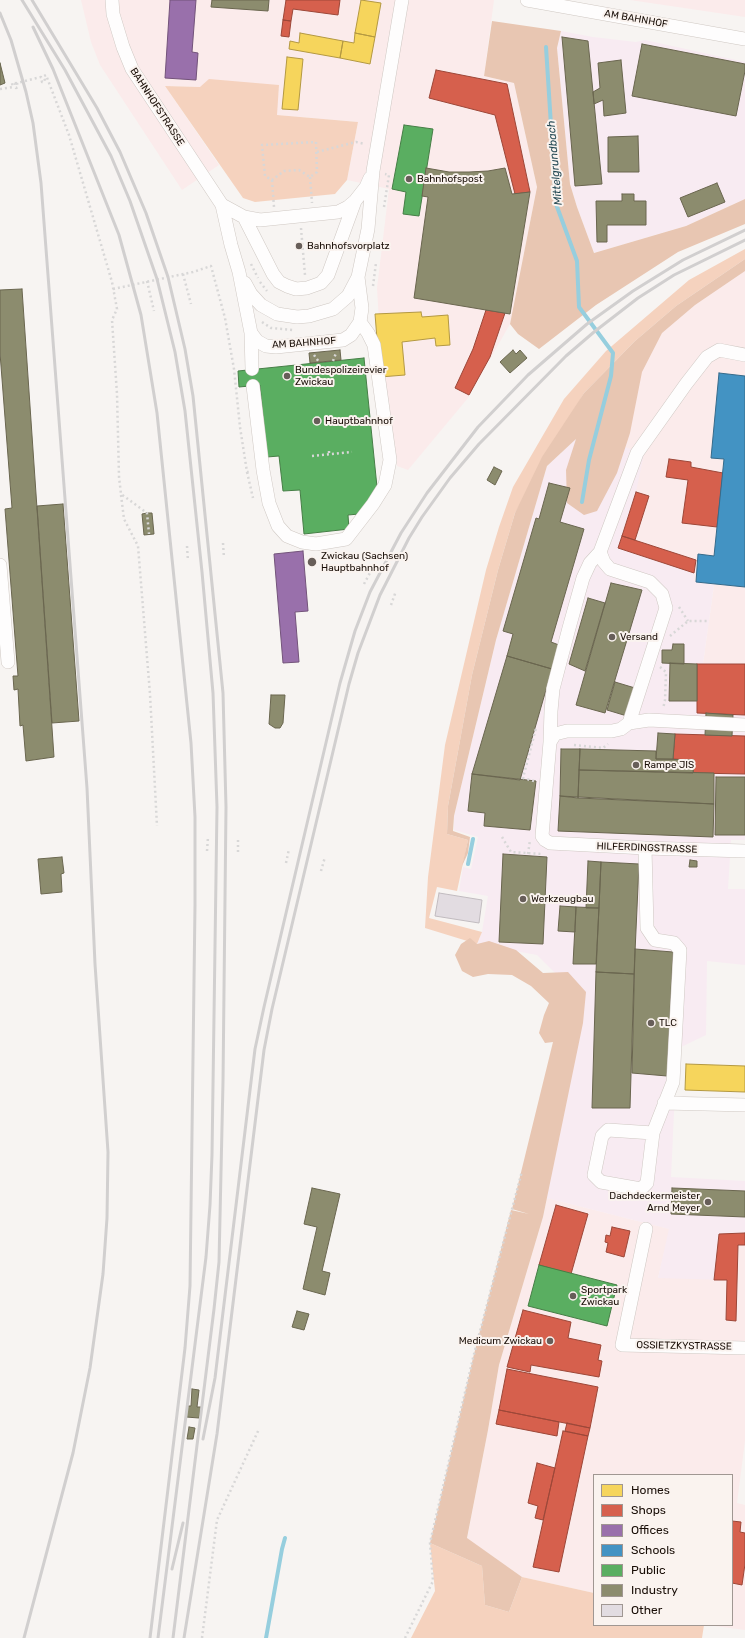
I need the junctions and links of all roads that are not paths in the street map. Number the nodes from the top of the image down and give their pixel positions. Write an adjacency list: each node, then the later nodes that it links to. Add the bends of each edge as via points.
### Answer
1 (112, 0): 8 (street, BAHNHOFSTRASSE, via 113,14 132,70)
2 (402, 0): 6 (street)
3 (527, 0): 4 (street, AM BAHNHOF)
4 (548, 2): 5 (street, AM BAHNHOF)
5 (745, 38)
6 (373, 171): 7 (street); 11 (street, via 368,229)
7 (355, 201): 9 (street, via 338,212 260,220); 9 (street, via 328,275 321,283 307,288 290,287 279,282 272,274)
8 (222, 205): 9 (street); 10 (street)
9 (244, 217)
10 (239, 272): 11 (street, via 251,294 261,305 277,314 297,317 329,311 336,307 348,296); 13 (street)
11 (358, 277): 12 (street, via 362,308)
12 (360, 322): 13 (street, AM BAHNHOF, via 351,335 343,340 312,344 266,346 257,341); 16 (street, via 374,345 390,460 385,485 346,539 316,544 302,542 287,536 278,526 269,503 263,470)
13 (252, 333): 15 (street)
14 (745, 355): 17 (street, via 719,350 707,357 682,389 637,453)
15 (252, 369)
16 (253, 386)
17 (600, 552): 20 (street, via 610,569 650,582 662,594 666,608); 22 (street, via 590,563 583,578 553,689)
18 (0, 565): 19 (street)
19 (8, 662)
20 (629, 723): 21 (street, via 649,720); 22 (street, via 621,729 612,731 567,731 555,734)
21 (745, 725)
22 (550, 742): 23 (street, HILFERDINGSTRASSE, via 542,836 550,843)
23 (645, 848): 24 (street, HILFERDINGSTRASSE); 25 (street, via 647,928 655,940 674,943 680,950 673,1082)
24 (745, 851)
25 (664, 1103): 26 (street); 27 (street)
26 (745, 1105)
27 (653, 1133): 27 (street, via 608,1130 602,1136 594,1175 601,1182 641,1189 647,1183)
28 (646, 1229): 29 (street, OSSIETZKYSTRASSE, via 622,1345)
29 (745, 1348)

